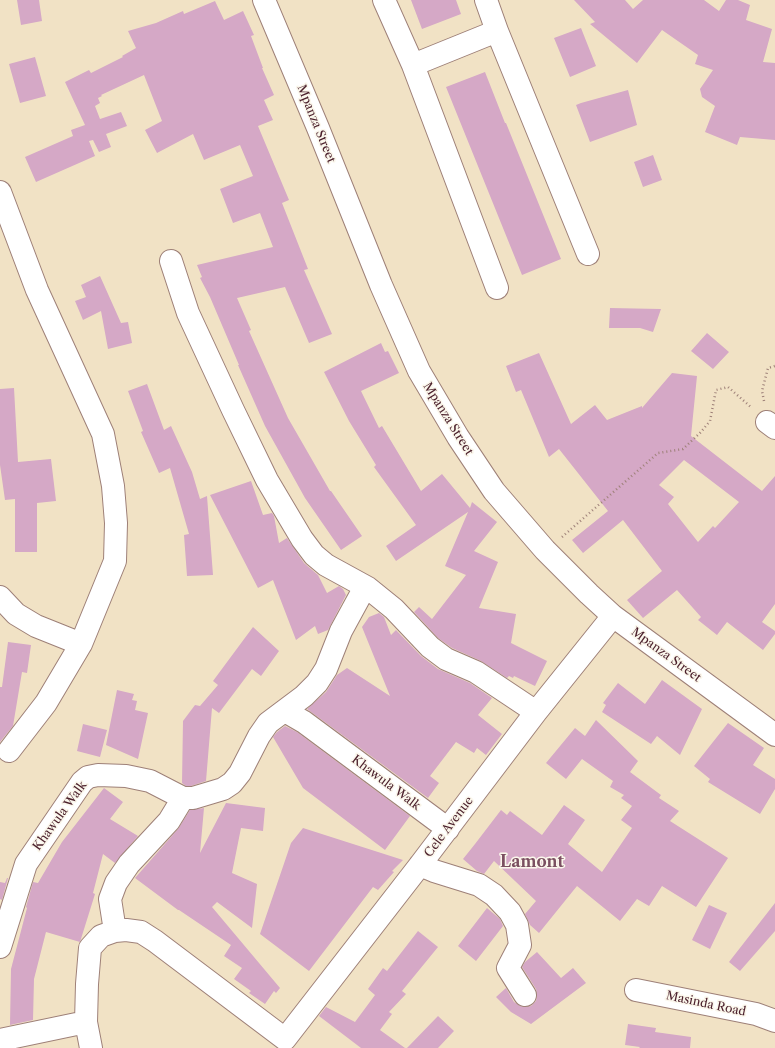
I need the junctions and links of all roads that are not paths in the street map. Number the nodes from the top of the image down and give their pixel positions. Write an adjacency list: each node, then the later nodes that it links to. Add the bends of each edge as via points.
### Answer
1 (264, 0): 12 (street, Mpanza Street, via 419,371 494,491 545,550)
2 (384, 0): 5 (street)
3 (486, 0): 4 (street)
4 (497, 31): 5 (street); 7 (street)
5 (413, 65): 9 (street)
6 (0, 192): 13 (street, via 37,290 103,434 116,523 115,561)
7 (588, 254)
8 (171, 261): 10 (street, via 188,313 233,410 267,480 302,539 314,555 326,565)
9 (497, 288)
10 (365, 587): 14 (street, via 317,683); 15 (street, via 394,609 435,651 446,659 476,672)
11 (0, 597): 13 (street, via 16,614 36,626)
12 (613, 616): 15 (street, Cele Avenue); 16 (street, Mpanza Street)
13 (81, 644): 17 (street, via 46,703)
14 (285, 711): 18 (street, via 268,723 232,783 205,795); 19 (street, Khawula Walk, via 304,722)
15 (536, 712): 19 (street, Cele Avenue)
16 (775, 735)
17 (8, 751)
18 (183, 798): 21 (street, via 169,821 129,864 116,883 110,899); 22 (street, Khawula Walk, via 150,781 108,774 88,777 26,864)
19 (448, 829): 20 (street, Cele Avenue)
20 (420, 865): 24 (street, via 479,885 494,895 510,912 517,925 520,945 508,968); 28 (street, Cele Avenue)
21 (115, 931): 26 (street, Cele Avenue, via 101,936 90,948); 28 (street, Cele Avenue, via 141,932)
22 (0, 948)
23 (636, 990): 25 (street, Masinda Road, via 756,1014)
24 (525, 995)
25 (775, 1021)
26 (86, 1022): 27 (street); 29 (street, Cele Avenue)
27 (0, 1040)
28 (291, 1043)
29 (91, 1048)

